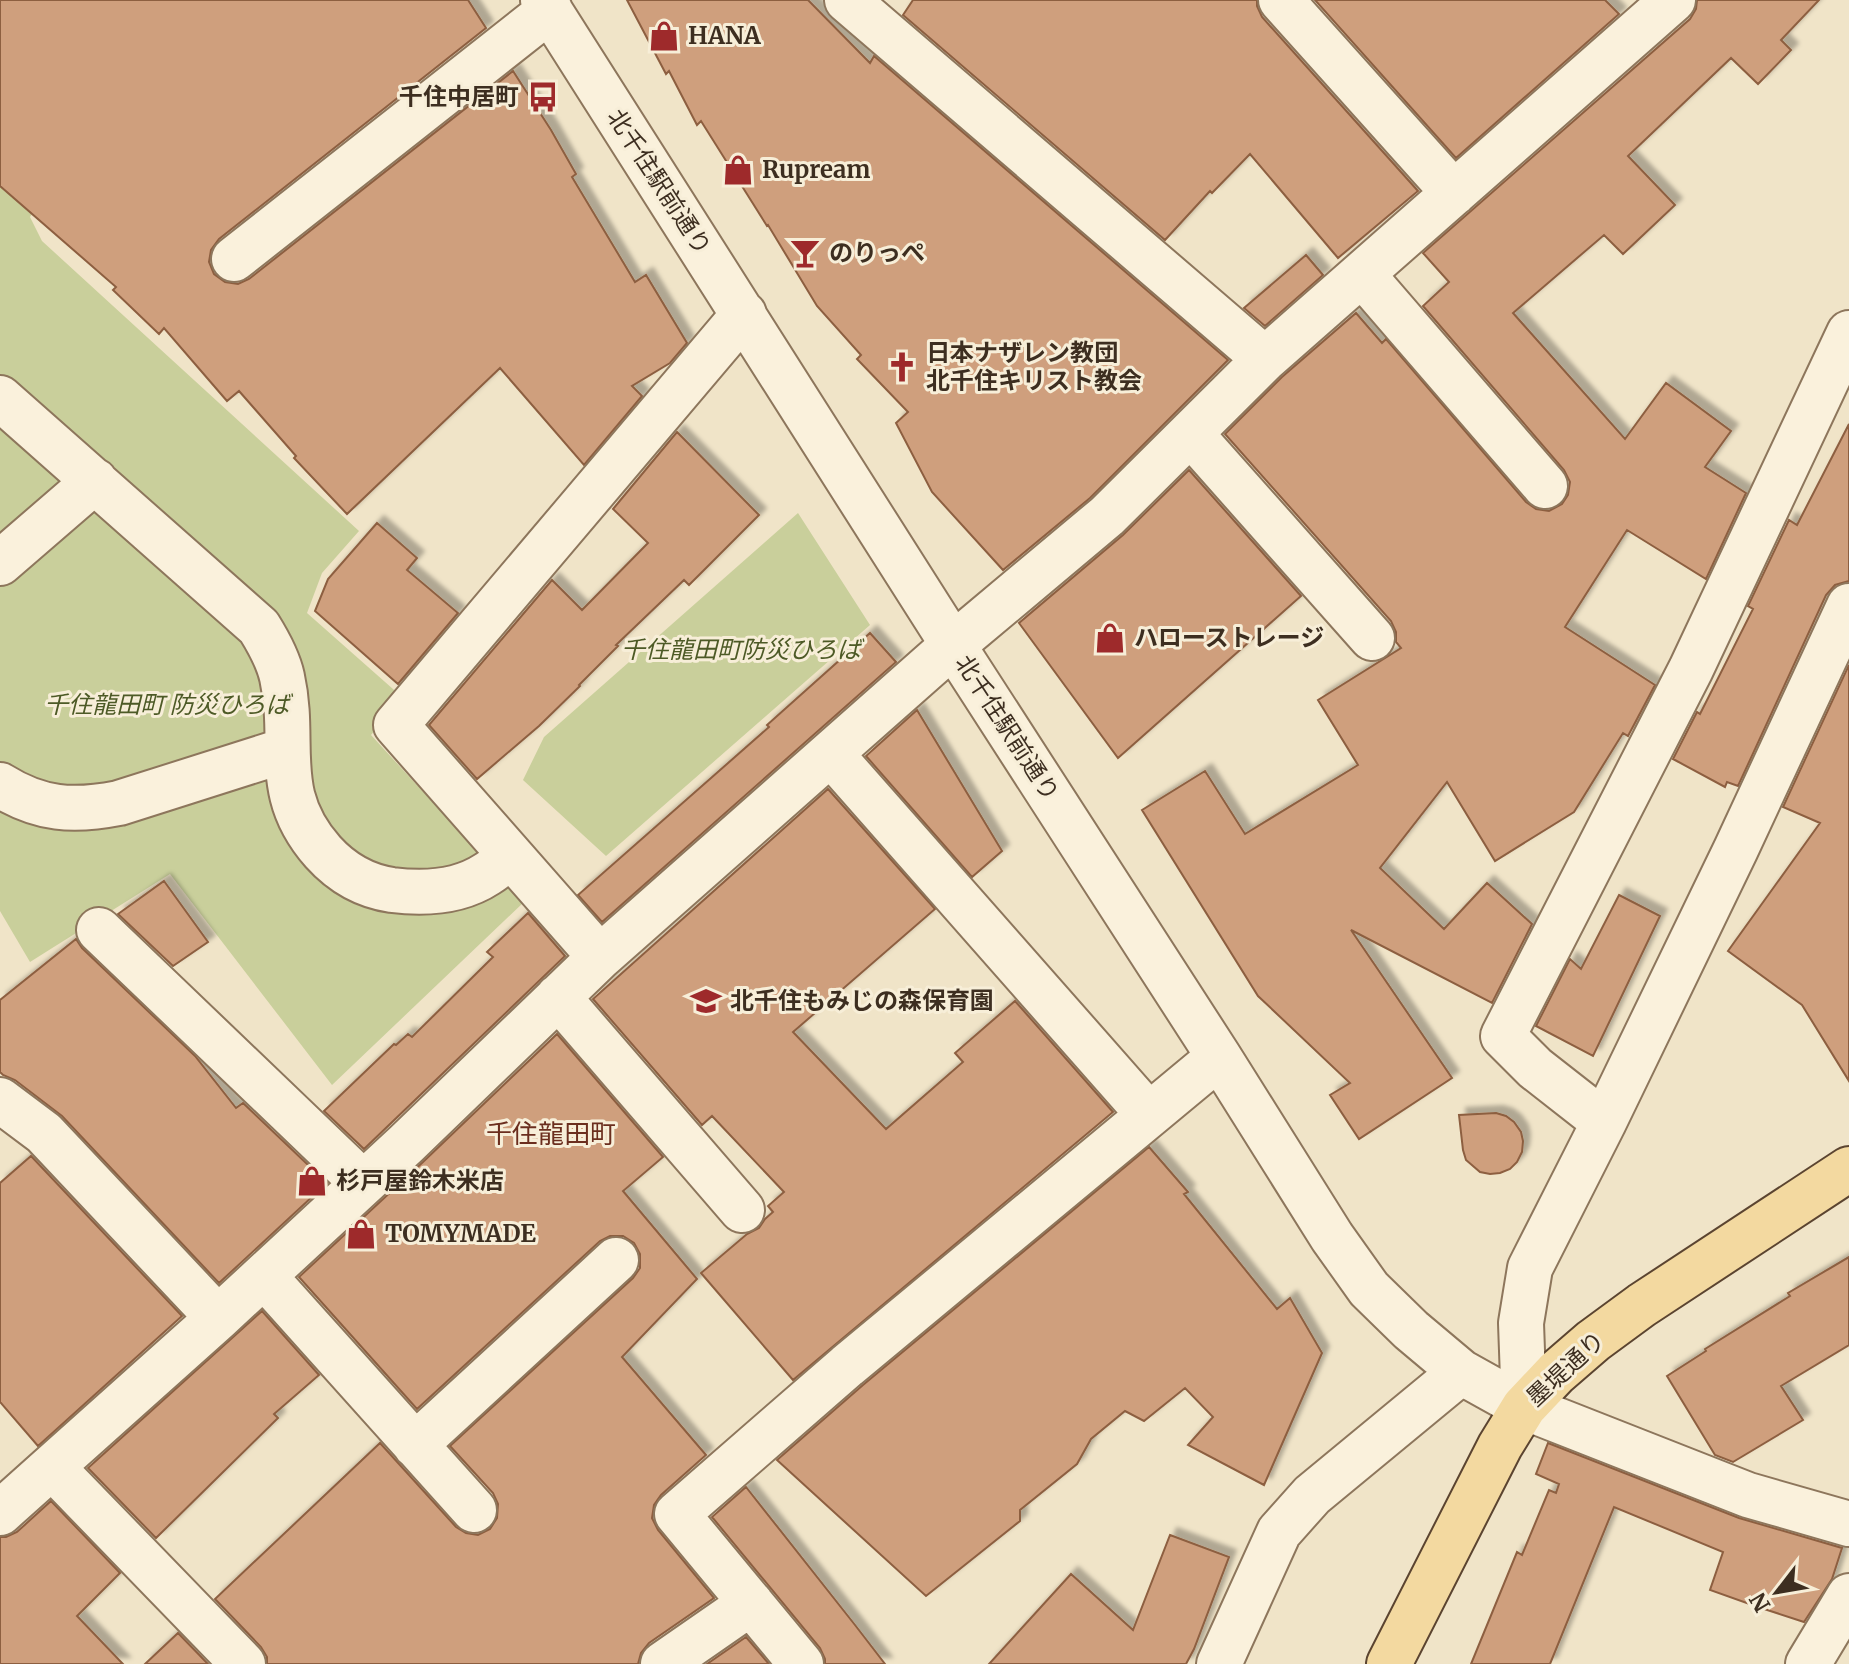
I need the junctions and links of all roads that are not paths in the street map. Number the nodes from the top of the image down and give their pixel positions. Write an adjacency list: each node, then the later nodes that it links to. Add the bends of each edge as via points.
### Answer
1 (847, 0): 10 (street)
2 (1281, 0): 5 (street)
3 (1673, 0): 5 (street)
4 (546, 5): 6 (street); 8 (street, 北千住駅前通り)
5 (1454, 193): 7 (street)
6 (234, 259)
7 (1362, 274): 10 (street); 14 (street)
8 (744, 314): 18 (street, 北千住駅前通り); 22 (street, via 396,725)
9 (1849, 333): 29 (street, via 1691,669 1503,1036)
10 (1265, 359): 12 (street)
11 (0, 398): 13 (street)
12 (1191, 434): 17 (street); 18 (street, via 1107,516)
13 (95, 481): 15 (street); 19 (street, via 259,627 282,677)
14 (1545, 486)
15 (0, 563)
16 (1849, 606): 29 (street)
17 (1372, 638)
18 (953, 645): 20 (street); 26 (street, 北千住駅前通り)
19 (286, 750): 21 (street, via 93,808 46,806); 22 (street, via 297,813 313,841 357,879 382,888 439,892 486,875)
20 (831, 754): 24 (street); 28 (street)
21 (0, 785)
22 (511, 856): 24 (street)
23 (99, 930): 31 (street)
24 (600, 957): 25 (street)
25 (558, 997): 31 (street); 32 (street)
26 (1219, 1057): 28 (street); 36 (street, 北千住駅前通り, via 1369,1289)
27 (0, 1100): 35 (street, via 44,1133)
28 (1149, 1115): 43 (street, via 677,1514)
29 (1604, 1122): 37 (street, via 1530,1268 1521,1323)
30 (1849, 1169): 37 (main road, 墨堤通り, via 1642,1305 1556,1373)
31 (363, 1183): 34 (street)
32 (742, 1210)
33 (616, 1260): 38 (street)
34 (264, 1276): 35 (street); 38 (street)
35 (218, 1318): 39 (street)
36 (1461, 1372): 37 (street, 北千住駅前通り); 47 (street, via 1312,1495 1279,1532)
37 (1524, 1407): 41 (street, 北千住駅前通り, via 1748,1495); 48 (main road, 墨堤通り)
38 (415, 1445): 40 (street)
39 (19, 1485): 44 (street)
40 (474, 1510)
41 (1849, 1524)
42 (1849, 1596): 49 (street)
43 (751, 1603): 45 (street); 46 (street)
44 (243, 1664)
45 (663, 1664)
46 (801, 1664)
47 (1219, 1664)
48 (1389, 1664)
49 (1808, 1664)

